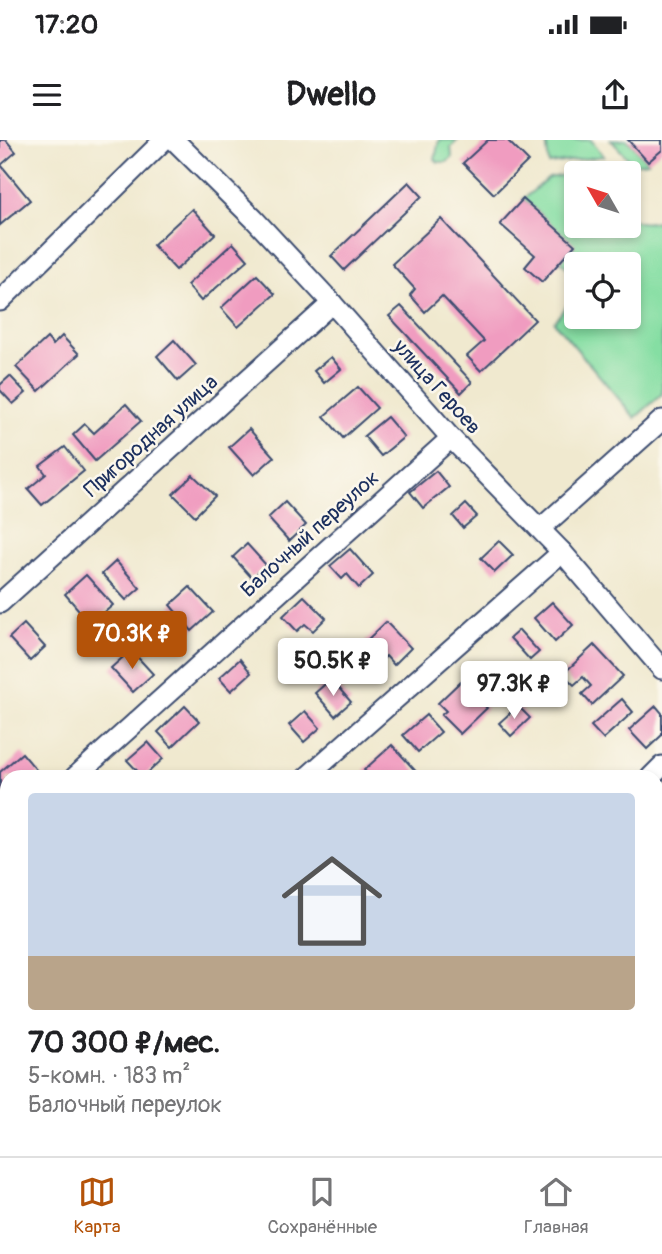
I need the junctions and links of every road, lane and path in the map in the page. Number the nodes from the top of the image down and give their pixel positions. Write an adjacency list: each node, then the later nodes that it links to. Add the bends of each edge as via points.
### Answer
1 (164, 140): 3 (street)
2 (174, 140): 4 (street, улица Героев)
3 (2, 294)
4 (332, 303): 6 (street, улица Героев); 9 (street, Пригородная улица)
5 (662, 420): 7 (street)
6 (451, 438): 7 (street, улица Героев); 11 (street, Балочный переулок)
7 (540, 529): 8 (street, улица Героев)
8 (562, 552): 10 (street, улица Героев); 12 (street)
9 (0, 603)
10 (662, 669)
11 (83, 770)
12 (315, 770)

